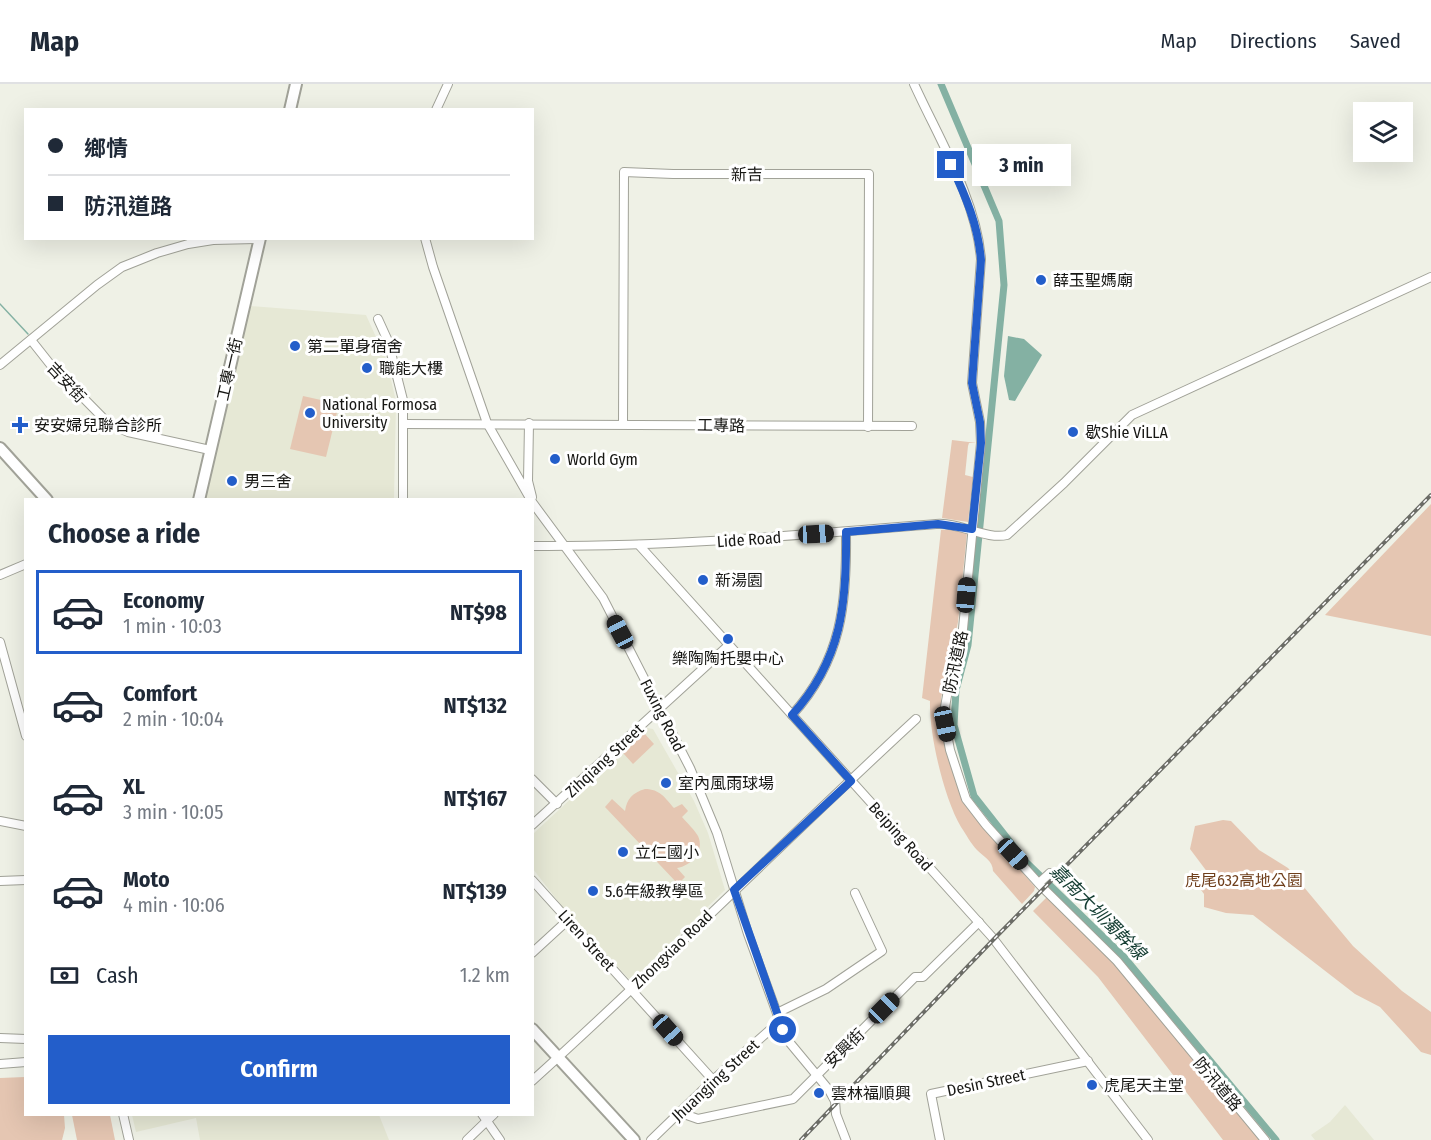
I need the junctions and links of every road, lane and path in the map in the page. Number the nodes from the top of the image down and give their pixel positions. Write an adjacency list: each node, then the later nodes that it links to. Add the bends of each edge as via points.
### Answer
1 (296, 84): 4 (street)
2 (448, 84): 5 (street)
3 (914, 84): 27 (street, 防汛道路, via 970,205 979,239 981,276 972,383 981,443)
4 (290, 108)
5 (437, 108)
6 (213, 240): 11 (street, via 156,253 122,267)
7 (260, 240): 20 (street, 工專一街)
8 (426, 240): 13 (street, Fuxing Road)
9 (1431, 278): 27 (street, Lide Road, via 1132,415 1012,531 1000,536)
10 (378, 318): 15 (street, via 394,363)
11 (30, 340): 12 (street); 20 (street, 吉安街, via 109,424 128,432)
12 (0, 365)
13 (487, 423): 14 (street, 工專路); 15 (street, 工專路); 24 (street, Fuxing Road)
14 (529, 423): 16 (street, 工專路); 25 (street)
15 (404, 424): 23 (street)
16 (623, 424): 17 (street, 工專路); 17 (street, 新吉, via 624,172 869,174)
17 (868, 426): 18 (street, 工專路)
18 (912, 426)
19 (0, 448): 21 (street)
20 (210, 450): 22 (street, 工專一街)
21 (45, 498)
22 (199, 498)
23 (403, 498)
24 (531, 498)
25 (532, 498)
26 (534, 503): 31 (street, Fuxing Road)
27 (973, 529): 28 (street, Lide Road, via 938,524); 50 (street, 防汛道路, via 962,639 948,690 945,724 966,799)
28 (846, 532): 29 (street, Lide Road); 37 (street, via 844,609 836,641 825,671)
29 (639, 545): 31 (street, Lide Road); 35 (street, Beiping Road)
30 (534, 546): 31 (street, Lide Road)
31 (565, 546): 36 (street, Fuxing Road, via 603,598)
32 (24, 565): 33 (street)
33 (0, 575)
34 (0, 642): 39 (street)
35 (729, 645): 36 (street, Zihqiang Street); 37 (street, Beiping Road)
36 (660, 709): 42 (street, Zihqiang Street); 51 (street, Fuxing Road, via 690,768)
37 (792, 715): 41 (street, Beiping Road)
38 (916, 719): 41 (street, Zhongxiao Road)
39 (24, 729)
40 (534, 781): 42 (street)
41 (851, 781): 51 (street, Zhongxiao Road); 54 (street, Beiping Road)
42 (557, 804): 44 (street, Zihqiang Street)
43 (0, 821): 45 (street)
44 (534, 823)
45 (24, 826)
46 (1050, 873): 50 (street)
47 (24, 880): 48 (street)
48 (0, 881)
49 (534, 882): 53 (street, Liren Street)
50 (1039, 884): 79 (street, 防汛道路, via 1117,961)
51 (734, 890): 56 (street, Zhongxiao Road); 57 (street, Fuxing Road)
52 (855, 893): 57 (street, Jhuangjing Street, via 882,951)
53 (568, 920): 55 (street); 56 (street, Liren Street)
54 (979, 922): 62 (street, Beiping Road); 65 (street, 安興街, via 923,977 915,977)
55 (534, 951)
56 (631, 989): 61 (street, Zhongxiao Road); 67 (street, Liren Street)
57 (778, 1017): 65 (street, Fuxing Road, via 790,1043); 67 (street, Jhuangjing Street)
58 (534, 1031): 61 (street)
59 (0, 1038): 60 (street)
60 (24, 1039)
61 (558, 1057): 66 (street, Zhongxiao Road); 74 (street)
62 (1088, 1061): 77 (street, Desin Street, via 931,1094); 78 (street, Beiping Road)
63 (24, 1062): 64 (street)
64 (0, 1064)
65 (816, 1075): 68 (street, 安興街, via 794,1099 698,1119); 76 (street, Fuxing Road, via 835,1101)
66 (534, 1079)
67 (713, 1080): 68 (street, Jhuangjing Street)
68 (681, 1113): 75 (street, Jhuangjing Street)
69 (123, 1116): 71 (street)
70 (484, 1118): 72 (street); 73 (street)
71 (129, 1140)
72 (467, 1140)
73 (500, 1140)
74 (634, 1140)
75 (651, 1140)
76 (846, 1140)
77 (940, 1140)
78 (1148, 1140)
79 (1265, 1140)

